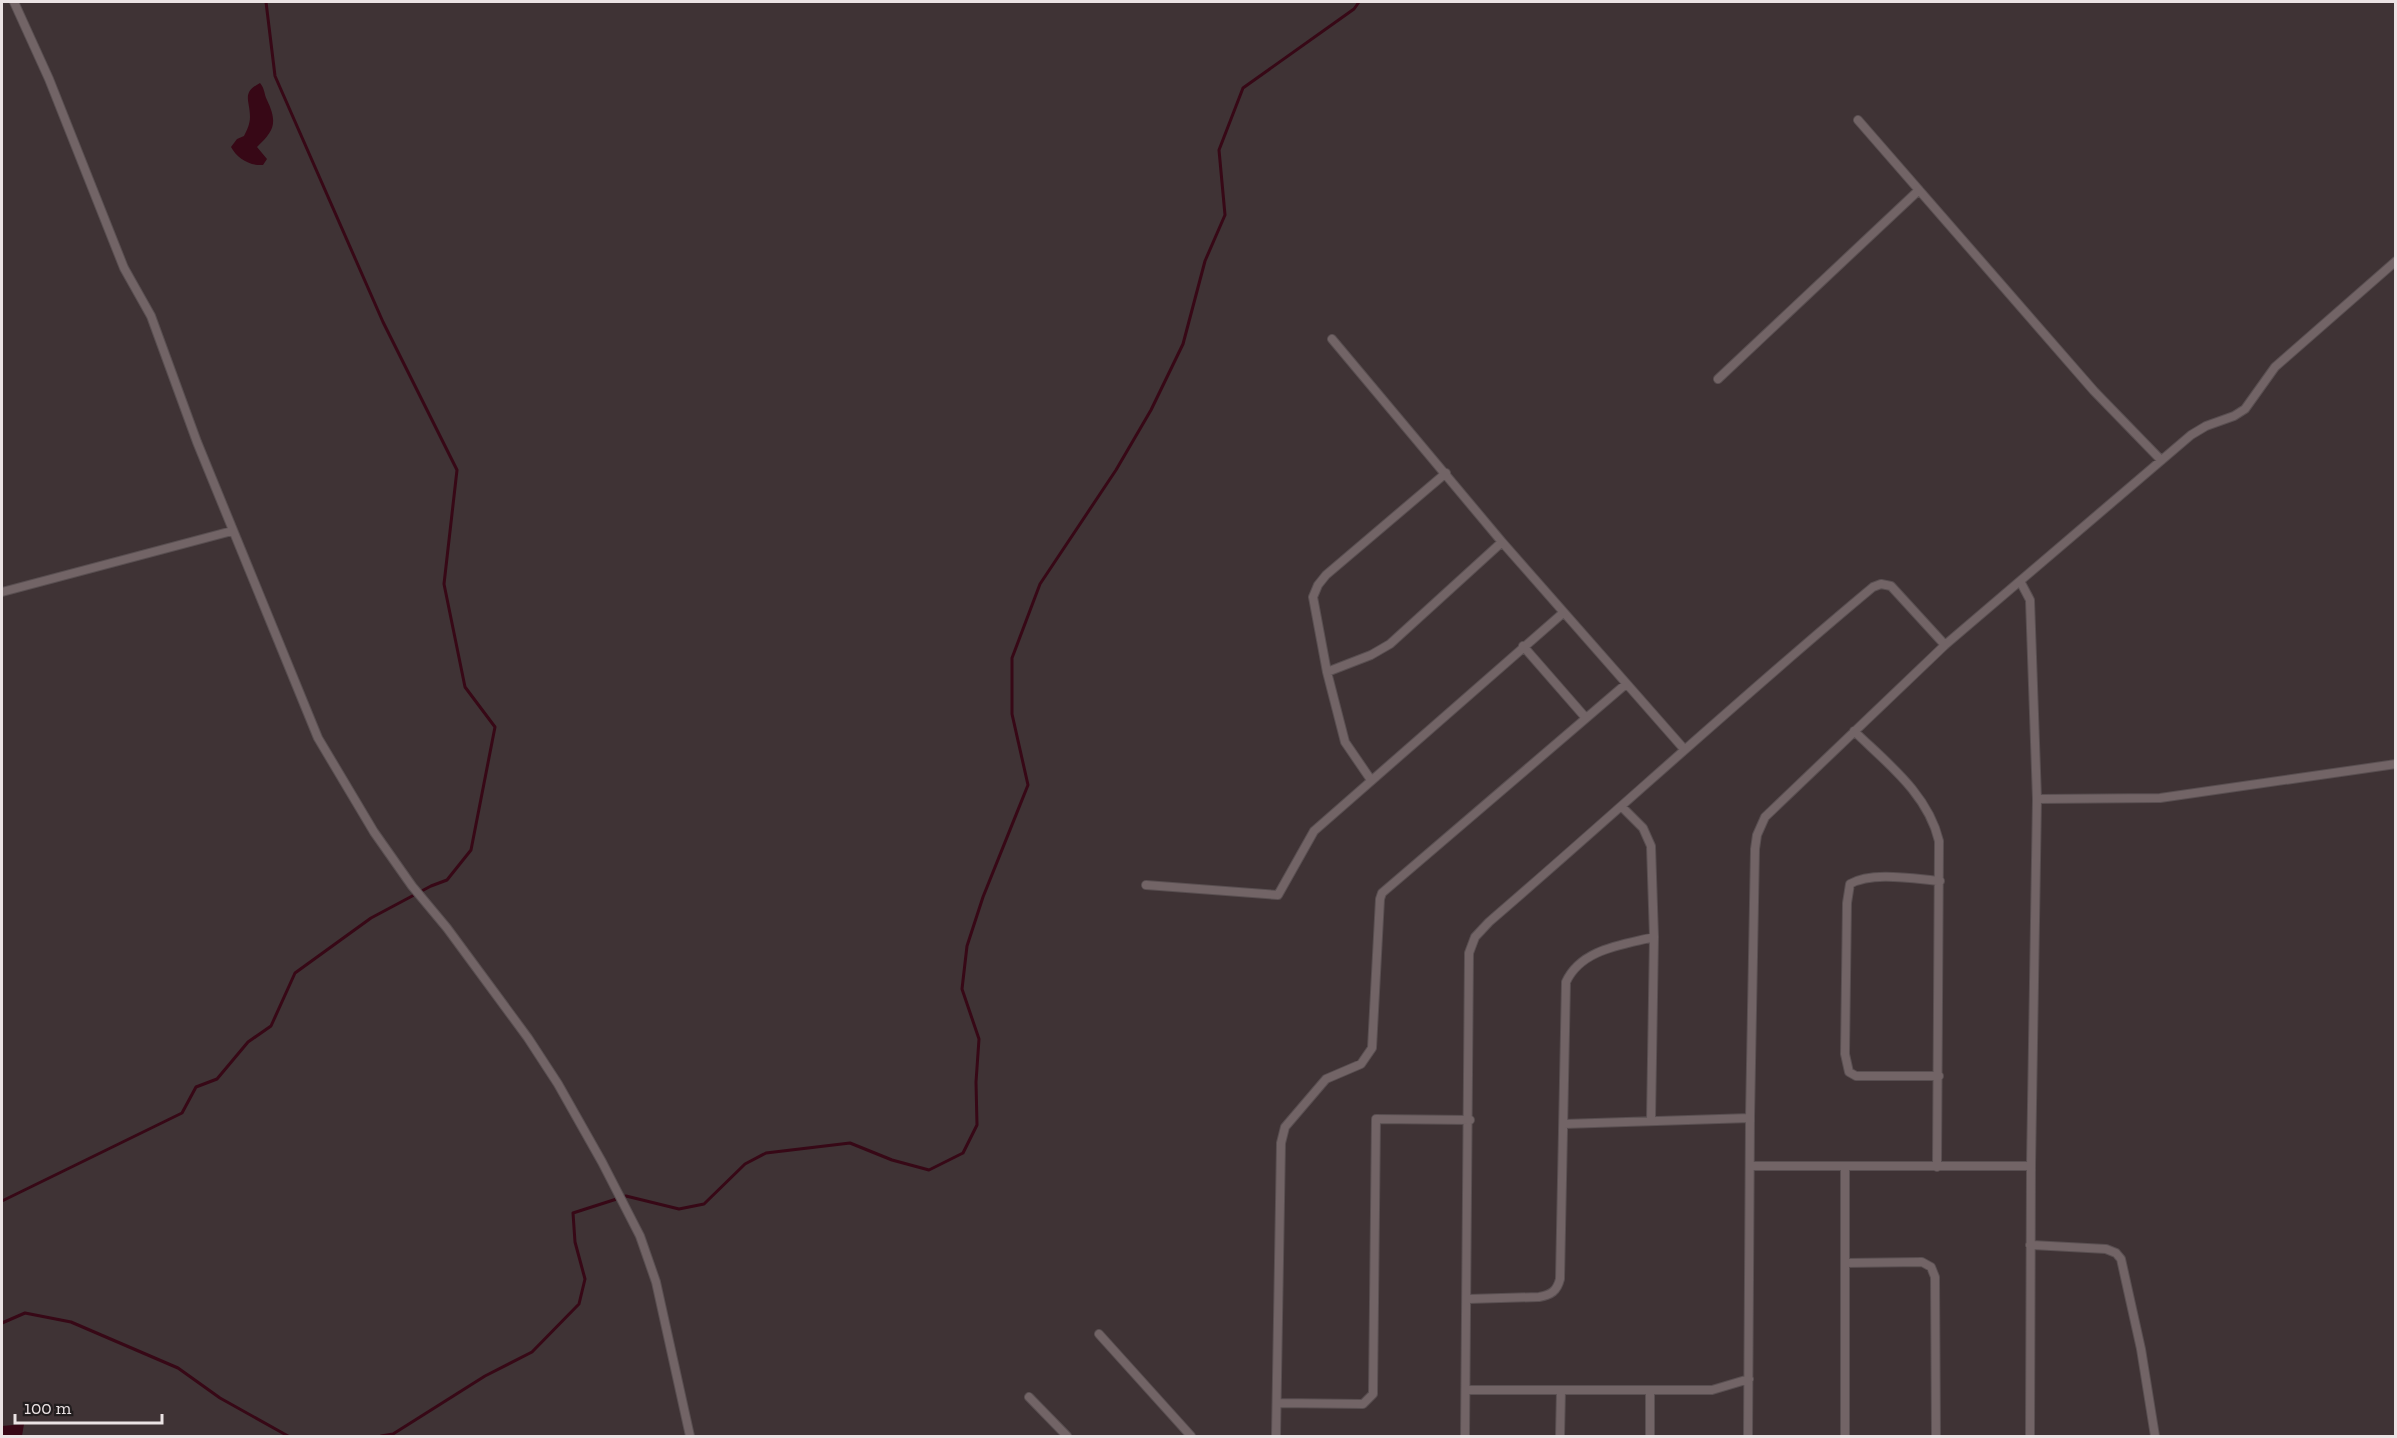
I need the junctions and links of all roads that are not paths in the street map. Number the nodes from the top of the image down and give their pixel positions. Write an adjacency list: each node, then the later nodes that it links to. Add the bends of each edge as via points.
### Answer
1 (14, 2): 9 (street, via 124,268 151,316)
2 (1858, 120): 3 (street)
3 (1919, 190): 6 (street); 7 (street, via 2094,391)
4 (2396, 261): 7 (street, via 2275,367 2245,409 2191,435)
5 (1332, 339): 8 (street)
6 (1718, 380)
7 (2161, 460): 11 (street)
8 (1446, 473): 10 (street); 16 (street, via 1317,585 1313,597)
9 (232, 531): 12 (street); 47 (street, via 318,738 422,901 512,1014 558,1084 640,1236 656,1282)
10 (1503, 542): 13 (street); 16 (street, via 1390,644)
11 (2020, 581): 14 (street); 23 (street, via 2030,600)
12 (2, 592)
13 (1563, 613): 15 (street); 17 (street)
14 (1945, 645): 19 (street); 20 (street, via 1891,586 1876,585)
15 (1523, 646): 18 (street); 22 (street)
16 (1327, 672): 22 (street, via 1345,742)
17 (1626, 684): 18 (street); 20 (street)
18 (1585, 717): 46 (street, via 1382,893 1372,1048 1360,1064 1326,1079 1285,1127 1283,1135)
19 (1854, 730): 25 (street, via 1914,791 1930,813 1940,841); 29 (street, via 1765,817 1757,835)
20 (1684, 749): 24 (street)
21 (2396, 764): 23 (street, via 2160,798)
22 (1371, 780): 26 (street, via 1314,831 1278,895)
23 (2037, 799): 34 (street)
24 (1622, 807): 27 (street, via 1650,840); 30 (street, via 1475,937 1470,953)
25 (1940, 881): 28 (street); 28 (street, via 1872,877 1850,884 1845,1054 1849,1072 1856,1076)
26 (1146, 885)
27 (1654, 937): 31 (street); 32 (street, via 1600,950 1571,972 1566,982)
28 (1939, 1076): 36 (street)
29 (1750, 1118): 31 (street); 33 (street)
30 (1470, 1120): 39 (street); 46 (street, via 1376,1119 1373,1394 1363,1404)
31 (1651, 1120): 32 (street)
32 (1564, 1124): 39 (street, via 1558,1286 1549,1295 1539,1297)
33 (1750, 1166): 35 (street); 41 (street)
34 (2031, 1166): 36 (street); 37 (street)
35 (1845, 1167): 36 (street); 38 (street)
36 (1937, 1167)
37 (2030, 1245): 57 (street); 58 (street, via 2106,1249 2121,1258)
38 (1845, 1263): 55 (street); 56 (street, via 1922,1262 1933,1271)
39 (1468, 1299): 42 (street)
40 (1099, 1334): 49 (street)
41 (1749, 1379): 44 (street, via 1712,1390); 54 (street)
42 (1466, 1390): 43 (street); 51 (street)
43 (1561, 1390): 44 (street); 52 (street)
44 (1650, 1390): 53 (street)
45 (1029, 1397): 48 (street)
46 (1277, 1403): 50 (street)
47 (690, 1437)
48 (1067, 1437)
49 (1191, 1437)
50 (1276, 1437)
51 (1465, 1437)
52 (1560, 1437)
53 (1650, 1437)
54 (1748, 1437)
55 (1845, 1437)
56 (1936, 1437)
57 (2030, 1437)
58 (2155, 1437)

